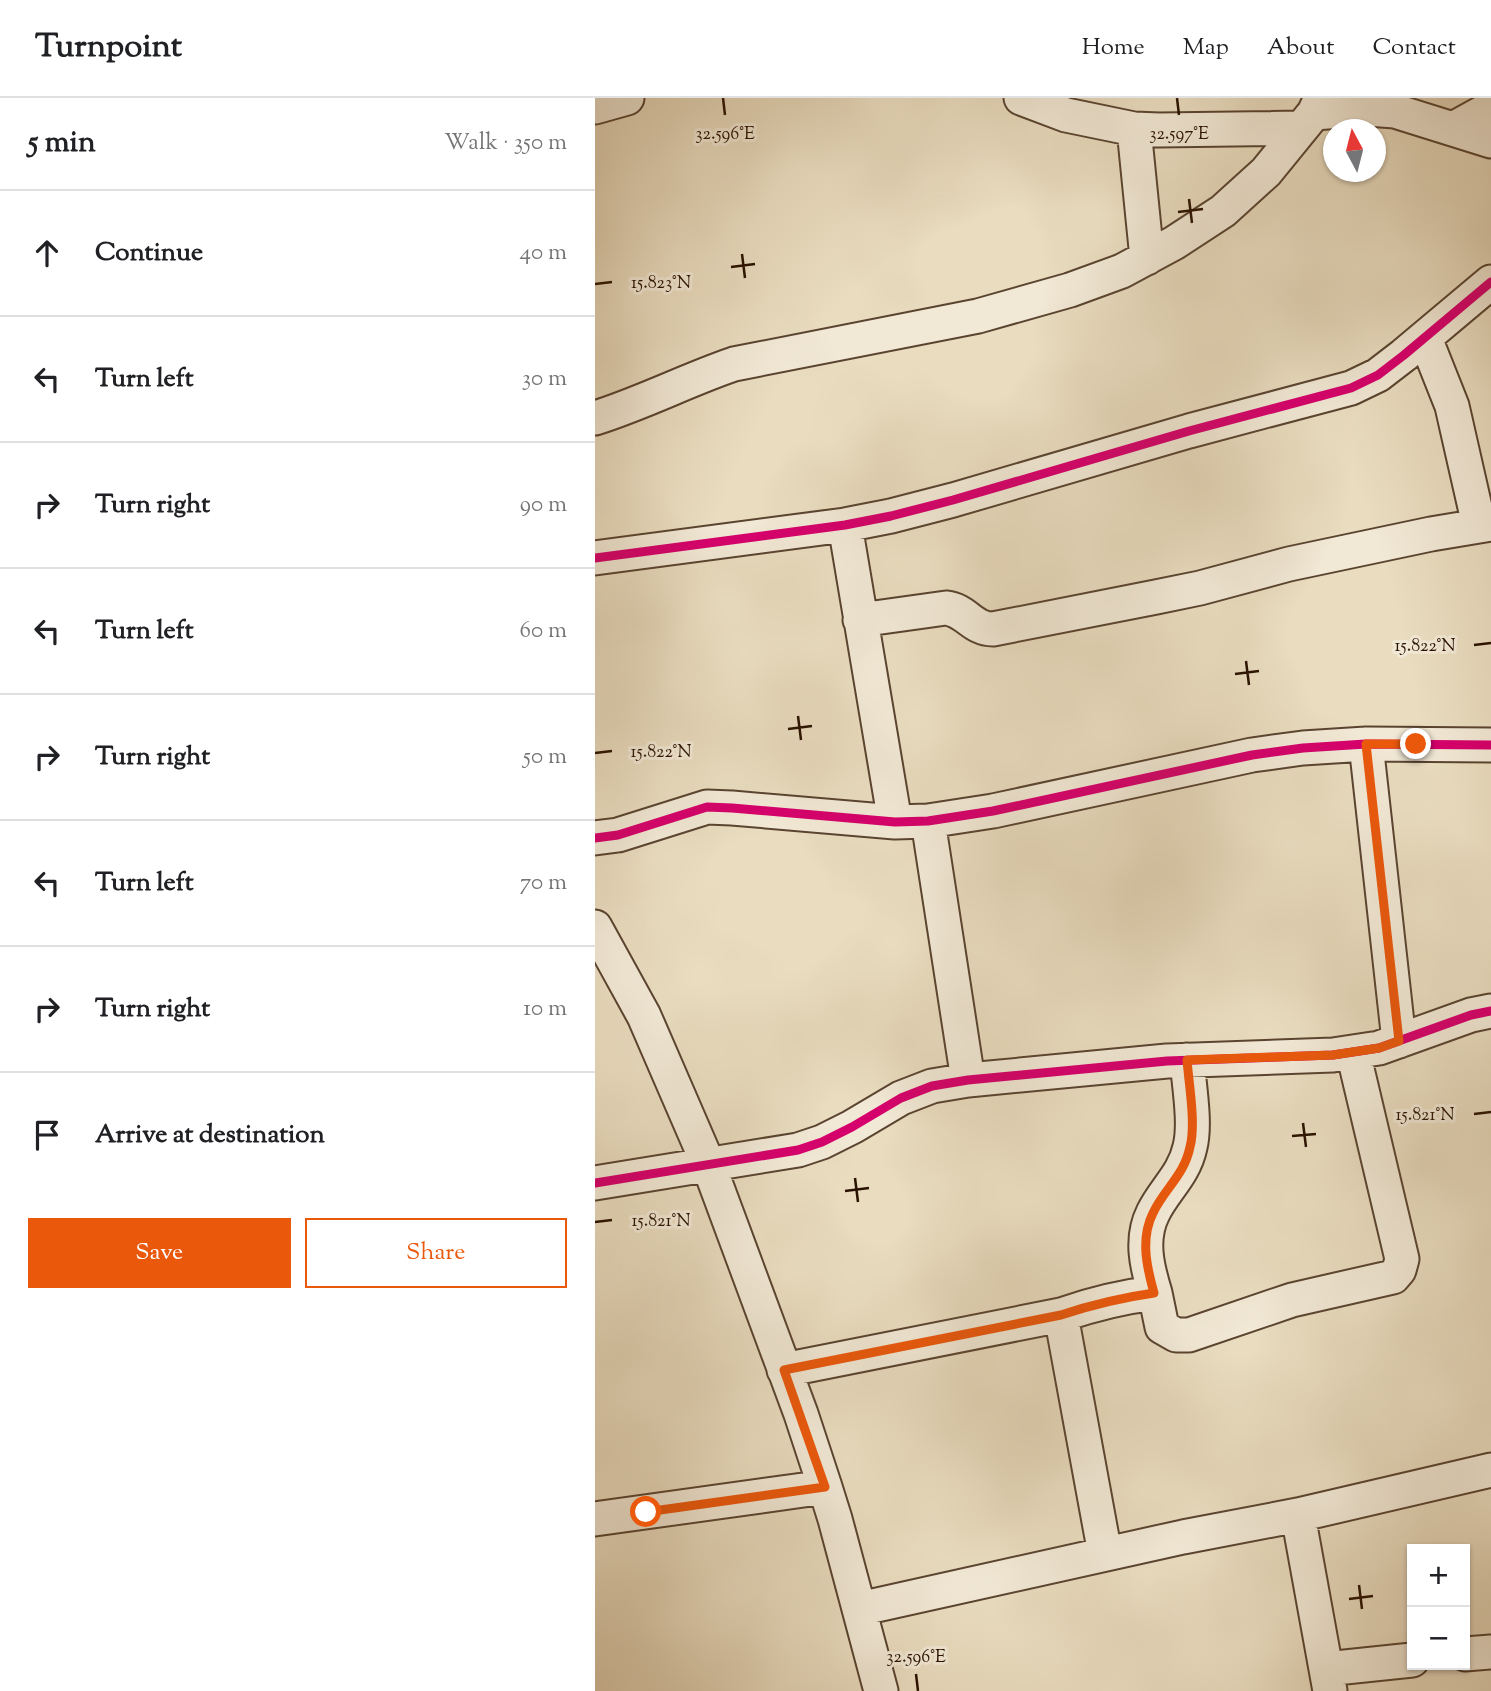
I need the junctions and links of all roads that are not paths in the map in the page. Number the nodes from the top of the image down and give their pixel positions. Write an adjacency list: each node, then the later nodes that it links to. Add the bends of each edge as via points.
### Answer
1 (627, 98): 3 (street)
2 (1021, 98): 6 (street, via 1066,115)
3 (595, 107)
4 (1491, 108): 7 (street)
5 (1312, 113): 6 (street); 7 (street, via 1395,111); 9 (street, via 1266,172 1223,211)
6 (1134, 129): 9 (street)
7 (1453, 129): 8 (street)
8 (1491, 141)
9 (1147, 258): 12 (street, via 1070,290 978,316 734,364)
10 (1491, 282): 11 (street)
11 (1425, 338): 13 (street, via 1378,375 1351,388 953,500); 14 (street, via 1451,406)
12 (595, 418)
13 (845, 525): 15 (street); 16 (street)
14 (1485, 525): 16 (street, via 993,629 979,628 960,612 946,608)
15 (595, 558)
16 (860, 620): 20 (street)
17 (1366, 744): 18 (street); 19 (street, via 1251,755); 24 (street)
18 (1491, 745)
19 (927, 821): 20 (street); 27 (street)
20 (895, 822): 21 (street, via 707,807)
21 (595, 838)
22 (595, 927): 28 (street, via 644,1016)
23 (1491, 1011): 24 (street)
24 (1399, 1041): 25 (street)
25 (1353, 1052): 26 (street); 30 (street, via 1402,1259 1399,1270 1393,1277 1292,1300 1189,1335 1176,1335 1162,1327)
26 (1187, 1060): 27 (street); 30 (street, via 1191,1147 1146,1231 1146,1264)
27 (968, 1080): 28 (street, via 932,1086 901,1098 852,1127 798,1150)
28 (709, 1166): 29 (street); 32 (street)
29 (595, 1184)
30 (1154, 1293): 31 (street, via 1119,1297)
31 (1061, 1315): 32 (street); 37 (street)
32 (784, 1370): 34 (street)
33 (1491, 1470): 35 (street)
34 (825, 1487): 36 (street); 38 (street)
35 (1297, 1515): 37 (street); 42 (street)
36 (595, 1519)
37 (1105, 1554): 38 (street)
38 (859, 1609): 43 (street)
39 (1491, 1652): 40 (street)
40 (1470, 1654)
41 (1407, 1661): 42 (street)
42 (1328, 1680)
43 (881, 1691)

